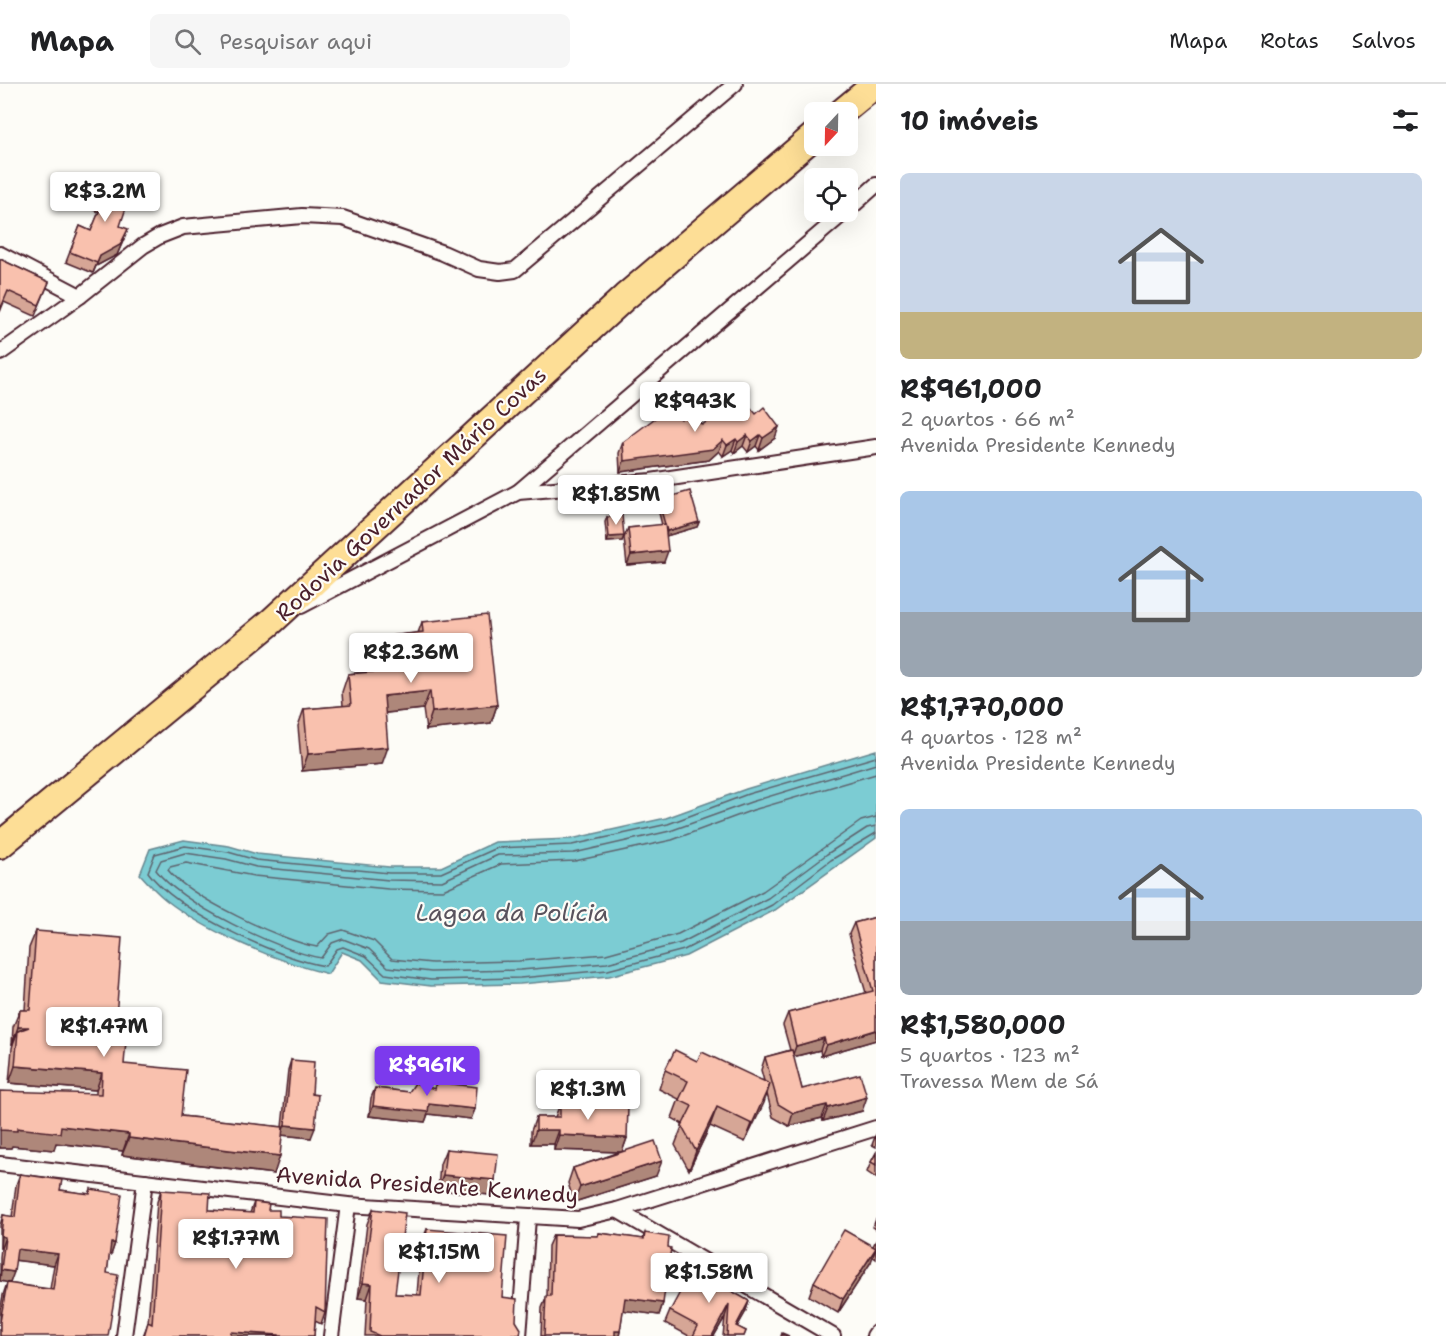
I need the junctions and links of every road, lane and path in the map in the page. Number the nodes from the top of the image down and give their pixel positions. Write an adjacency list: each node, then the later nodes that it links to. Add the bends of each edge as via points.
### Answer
1 (735, 84): 9 (street, via 515,270 479,269 343,218 302,216 183,227 160,236)
2 (876, 84): 3 (highway)
3 (854, 102)
4 (804, 144): 13 (highway, Rodovia Governador Mário Covas, via 624,297)
5 (876, 185): 6 (street)
6 (858, 201)
7 (833, 222): 12 (street)
8 (0, 254): 9 (street)
9 (80, 296): 10 (street)
10 (0, 353)
11 (876, 447): 12 (street, via 651,481)
12 (519, 492): 13 (street)
13 (272, 621): 14 (highway, Rodovia Governador Mário Covas)
14 (0, 845)
15 (876, 1128): 19 (street, Avenida Presidente Kennedy)
16 (0, 1164): 17 (street, Avenida Presidente Kennedy)
17 (145, 1181): 18 (street, Avenida Presidente Kennedy); 21 (street)
18 (348, 1205): 20 (street, Avenida Presidente Kennedy); 22 (street)
19 (617, 1210): 20 (street, Avenida Presidente Kennedy, via 578,1220); 24 (street)
20 (528, 1218): 23 (street)
21 (124, 1336)
22 (331, 1336)
23 (519, 1336)
24 (833, 1336)

